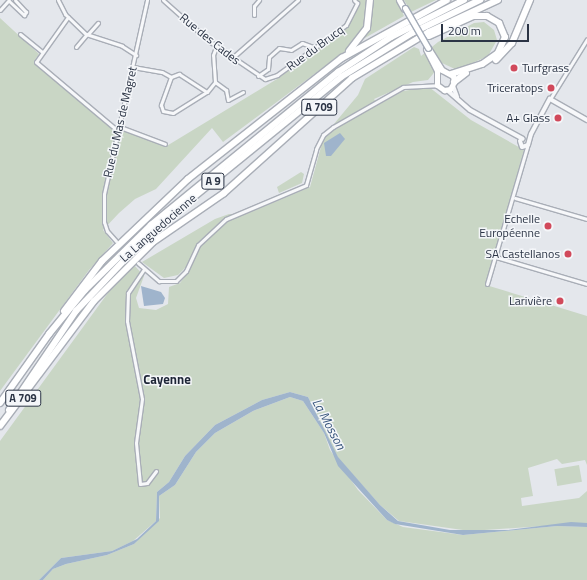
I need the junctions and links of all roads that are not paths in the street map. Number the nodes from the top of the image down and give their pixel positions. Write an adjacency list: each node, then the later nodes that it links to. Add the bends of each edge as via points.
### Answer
1 (9, 0): 2 (street, via 24,15 26,12); 16 (street)
2 (15, 0)
3 (58, 0): 18 (street)
4 (148, 0): 29 (street, Rue du Mas de Magret)
5 (163, 0): 24 (street, Rue des Cades)
6 (259, 0): 17 (street, via 254,6)
7 (298, 0): 30 (street)
8 (354, 0): 25 (street, Rue du Brucq, via 357,3 346,25)
9 (370, 0): 31 (highway, via 365,31)
10 (400, 0): 26 (main road, bridge)
11 (447, 0): 31 (highway, A 709)
12 (464, 0): 57 (highway, La Languedocienne / A 9, via 386,40 310,93 140,234 101,273)
13 (480, 0): 59 (highway, La Languedocienne / A 9, via 406,36 341,77 153,230 76,311)
14 (498, 0): 28 (highway, A 709)
15 (530, 0): 38 (highway, via 506,50)
16 (0, 10)
17 (254, 15)
18 (68, 17): 21 (street); 27 (street)
19 (98, 23): 21 (street)
20 (20, 34): 27 (street)
21 (87, 34): 23 (street); 29 (street, via 122,46)
22 (587, 39): 43 (street)
23 (76, 47)
24 (216, 47): 30 (street, Rue des Cades); 37 (street, via 213,55)
25 (316, 48): 34 (street, Rue du Brucq, via 274,77 265,79); 34 (street, via 302,43 292,50 279,48 269,57 268,69)
26 (427, 49): 33 (main road); 36 (main road)
27 (42, 52): 46 (street, via 36,60 83,104)
28 (391, 53): 33 (highway, via 473,16 487,16 499,22 505,38 498,53 482,64); 59 (highway, A 709, via 345,84 253,169 217,198 163,234 130,263 80,318)
29 (136, 55): 32 (street, Rue du Mas de Magret)
30 (232, 58): 34 (street, Rue des Cades)
31 (342, 58): 57 (highway, A 709, via 253,126 153,209 98,266)
32 (133, 67): 35 (street, via 162,72); 45 (street, Rue du Mas de Magret)
33 (449, 73): 36 (main road); 38 (main road)
34 (258, 76)
35 (171, 77): 40 (street, via 179,74); 40 (street, via 161,105 164,110 175,112)
36 (437, 80): 39 (main road); 54 (street, via 403,87 333,127 323,135 316,149 306,185 226,219 198,245 186,272 176,281 159,280)
37 (215, 82): 40 (street); 41 (street, via 226,90 228,100)
38 (453, 84): 39 (main road); 42 (street)
39 (447, 90): 42 (street)
40 (207, 92)
41 (243, 92)
42 (458, 100): 47 (street, via 470,110 505,127)
43 (550, 100): 44 (street); 47 (street)
44 (587, 120)
45 (120, 127): 46 (street, Rue du Mas de Magret); 48 (street)
46 (118, 131): 51 (street, Rue du Mas de Magret, via 103,205 107,231)
47 (525, 143): 49 (street, via 525,161)
48 (165, 144)
49 (514, 198): 50 (street); 52 (street)
50 (587, 219)
51 (116, 241)
52 (496, 257): 55 (street); 56 (street)
53 (138, 263): 54 (street)
54 (144, 269): 60 (street, via 128,294 129,341 137,360 142,399 136,443 140,484 147,483)
55 (487, 284)
56 (587, 284)
57 (49, 334): 58 (highway, La Languedocienne / A 9)
58 (0, 403)
59 (0, 425)
60 (156, 471)

